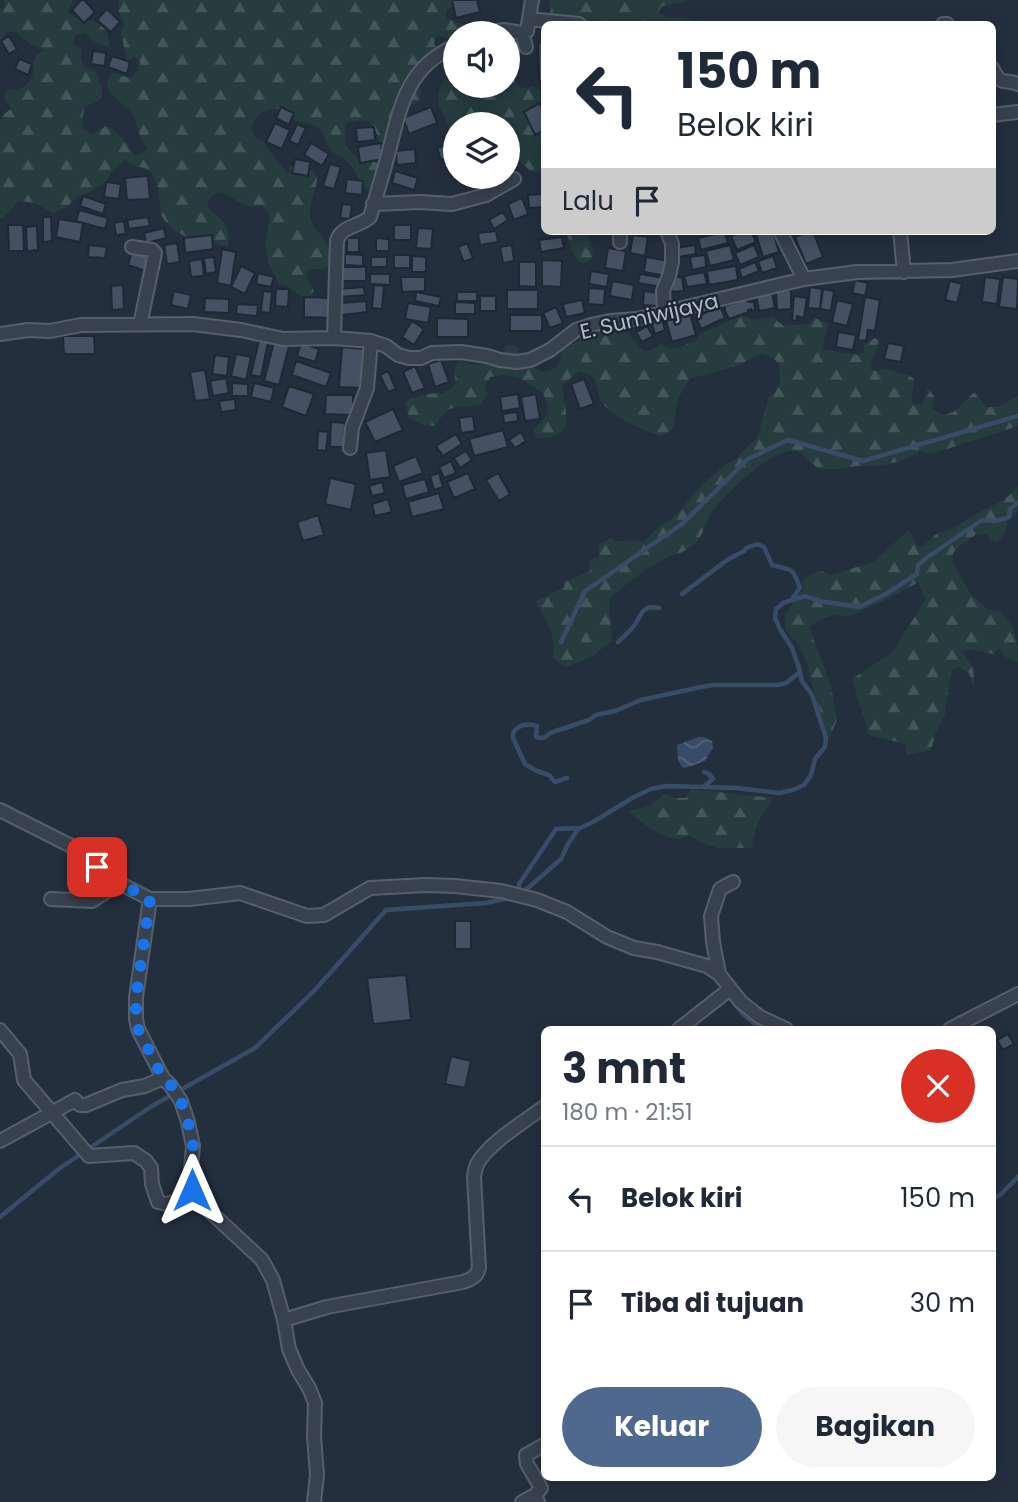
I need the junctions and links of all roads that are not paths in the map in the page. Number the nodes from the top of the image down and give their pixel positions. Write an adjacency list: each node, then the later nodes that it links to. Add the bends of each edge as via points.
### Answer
1 (532, 0): 2 (street)
2 (529, 19): 3 (street); 4 (street, via 527,31)
3 (549, 21)
4 (522, 33): 5 (street)
5 (526, 47)
6 (443, 52): 12 (street, via 426,63 407,88)
7 (996, 75): 8 (street, via 1002,82)
8 (1018, 85)
9 (1018, 112): 10 (street)
10 (996, 115)
11 (496, 189): 12 (street, via 452,204)
12 (373, 204): 23 (street, via 366,221 338,235)
13 (669, 235): 20 (street, via 672,262 663,291)
14 (782, 235): 19 (street)
15 (900, 235): 18 (street)
16 (132, 247): 21 (street, via 155,253)
17 (1018, 261): 18 (street, E. Sumiwijaya)
18 (904, 272): 19 (street, E. Sumiwijaya)
19 (804, 279): 20 (street, E. Sumiwijaya)
20 (664, 312): 24 (street, E. Sumiwijaya, via 576,330 550,350 517,362 460,352 409,358)
21 (140, 325): 22 (street, E. Sumiwijaya, via 81,325); 23 (street, E. Sumiwijaya, via 193,324 283,339)
22 (0, 334)
23 (334, 338): 24 (street, E. Sumiwijaya)
24 (371, 341): 25 (street, via 367,388 352,428)
25 (350, 448)
26 (0, 810): 28 (street, via 85,853)
27 (733, 882): 31 (street, via 720,889 711,916)
28 (119, 883): 29 (street, via 92,901); 30 (street)
29 (51, 899)
30 (150, 899): 31 (street, via 240,893 307,916 324,915 370,888 426,885 501,891 567,912 634,948 697,962); 38 (street, via 135,1008 138,1029)
31 (719, 974): 32 (street)
32 (730, 989): 34 (street); 35 (street, via 760,1017)
33 (1018, 994): 36 (street)
34 (683, 1026)
35 (780, 1026)
36 (956, 1026)
37 (0, 1030): 40 (street, via 20,1054 24,1080)
38 (167, 1082): 40 (street, via 122,1090 86,1105 75,1100); 42 (street, via 181,1101 192,1136 190,1181)
39 (541, 1109): 43 (street, via 494,1144 475,1168 478,1274 463,1282 327,1307)
40 (52, 1112): 41 (street); 42 (street, via 89,1156 134,1153 146,1161 158,1202)
41 (0, 1141)
42 (196, 1196): 43 (street, via 262,1260)
43 (284, 1320): 46 (street, via 289,1349 315,1403)
44 (541, 1446): 45 (street, via 526,1454 541,1488)
45 (537, 1498): 47 (street)
46 (314, 1502)
47 (522, 1502)

